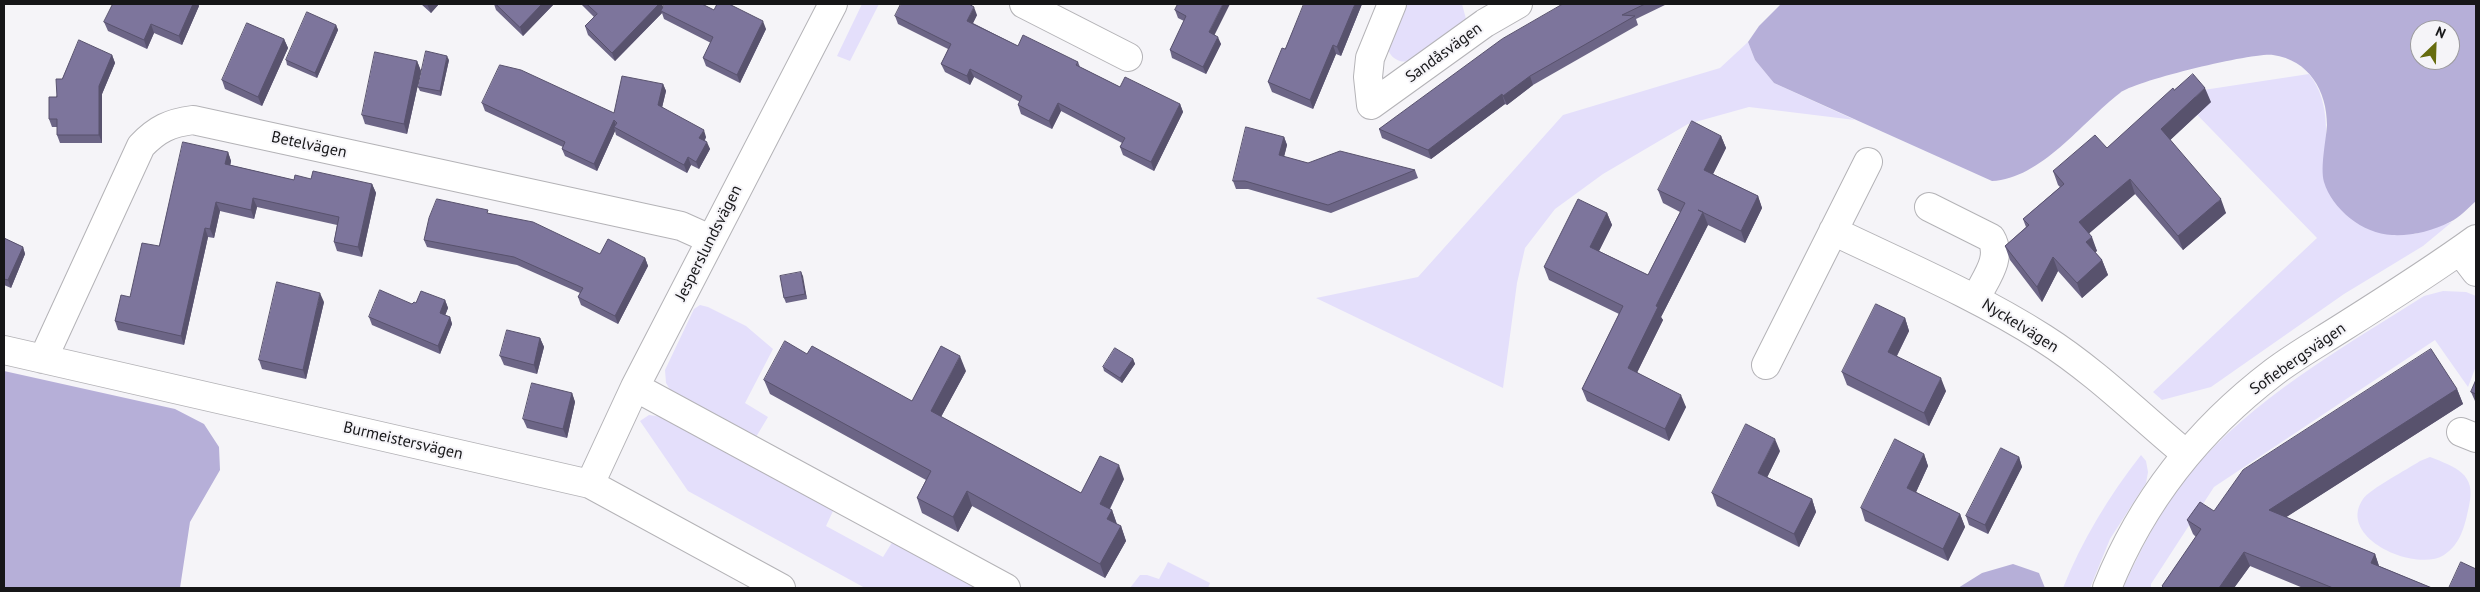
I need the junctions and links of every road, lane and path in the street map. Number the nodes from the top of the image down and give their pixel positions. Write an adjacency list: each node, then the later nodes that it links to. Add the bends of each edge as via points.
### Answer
1 (1024, 4): 6 (street)
2 (1392, 4): 5 (street, Sandåsvägen, via 1370,58 1371,105)
3 (1518, 4): 5 (street, Sandåsvägen)
4 (827, 5): 10 (street, Jesperslundsvägen)
5 (1481, 13)
6 (1128, 57)
7 (1868, 162): 9 (street)
8 (1929, 207): 12 (street, via 1991,238 1996,246 1996,257)
9 (1833, 231): 12 (street, Nyckelvägen); 15 (street)
10 (710, 239): 14 (street, Betelvägen, via 681,226 193,120 172,123 155,131 141,146); 16 (street, Jesperslundsvägen)
11 (2471, 254): 17 (street, Sofiebergsvägen, via 2275,371 2242,398)
12 (1976, 298): 17 (street, Nyckelvägen, via 2045,340 2097,378)
13 (4, 350): 14 (street, Burmeistersvägen)
14 (43, 359): 18 (street, Burmeistersvägen)
15 (1766, 365)
16 (635, 386): 18 (street, Jesperslundsvägen); 20 (street)
17 (2186, 454): 21 (street, Sofiebergsvägen, via 2149,506 2118,561)
18 (590, 484): 19 (street, Burmeistersvägen)
19 (781, 588)
20 (1006, 588)
21 (2107, 588)

